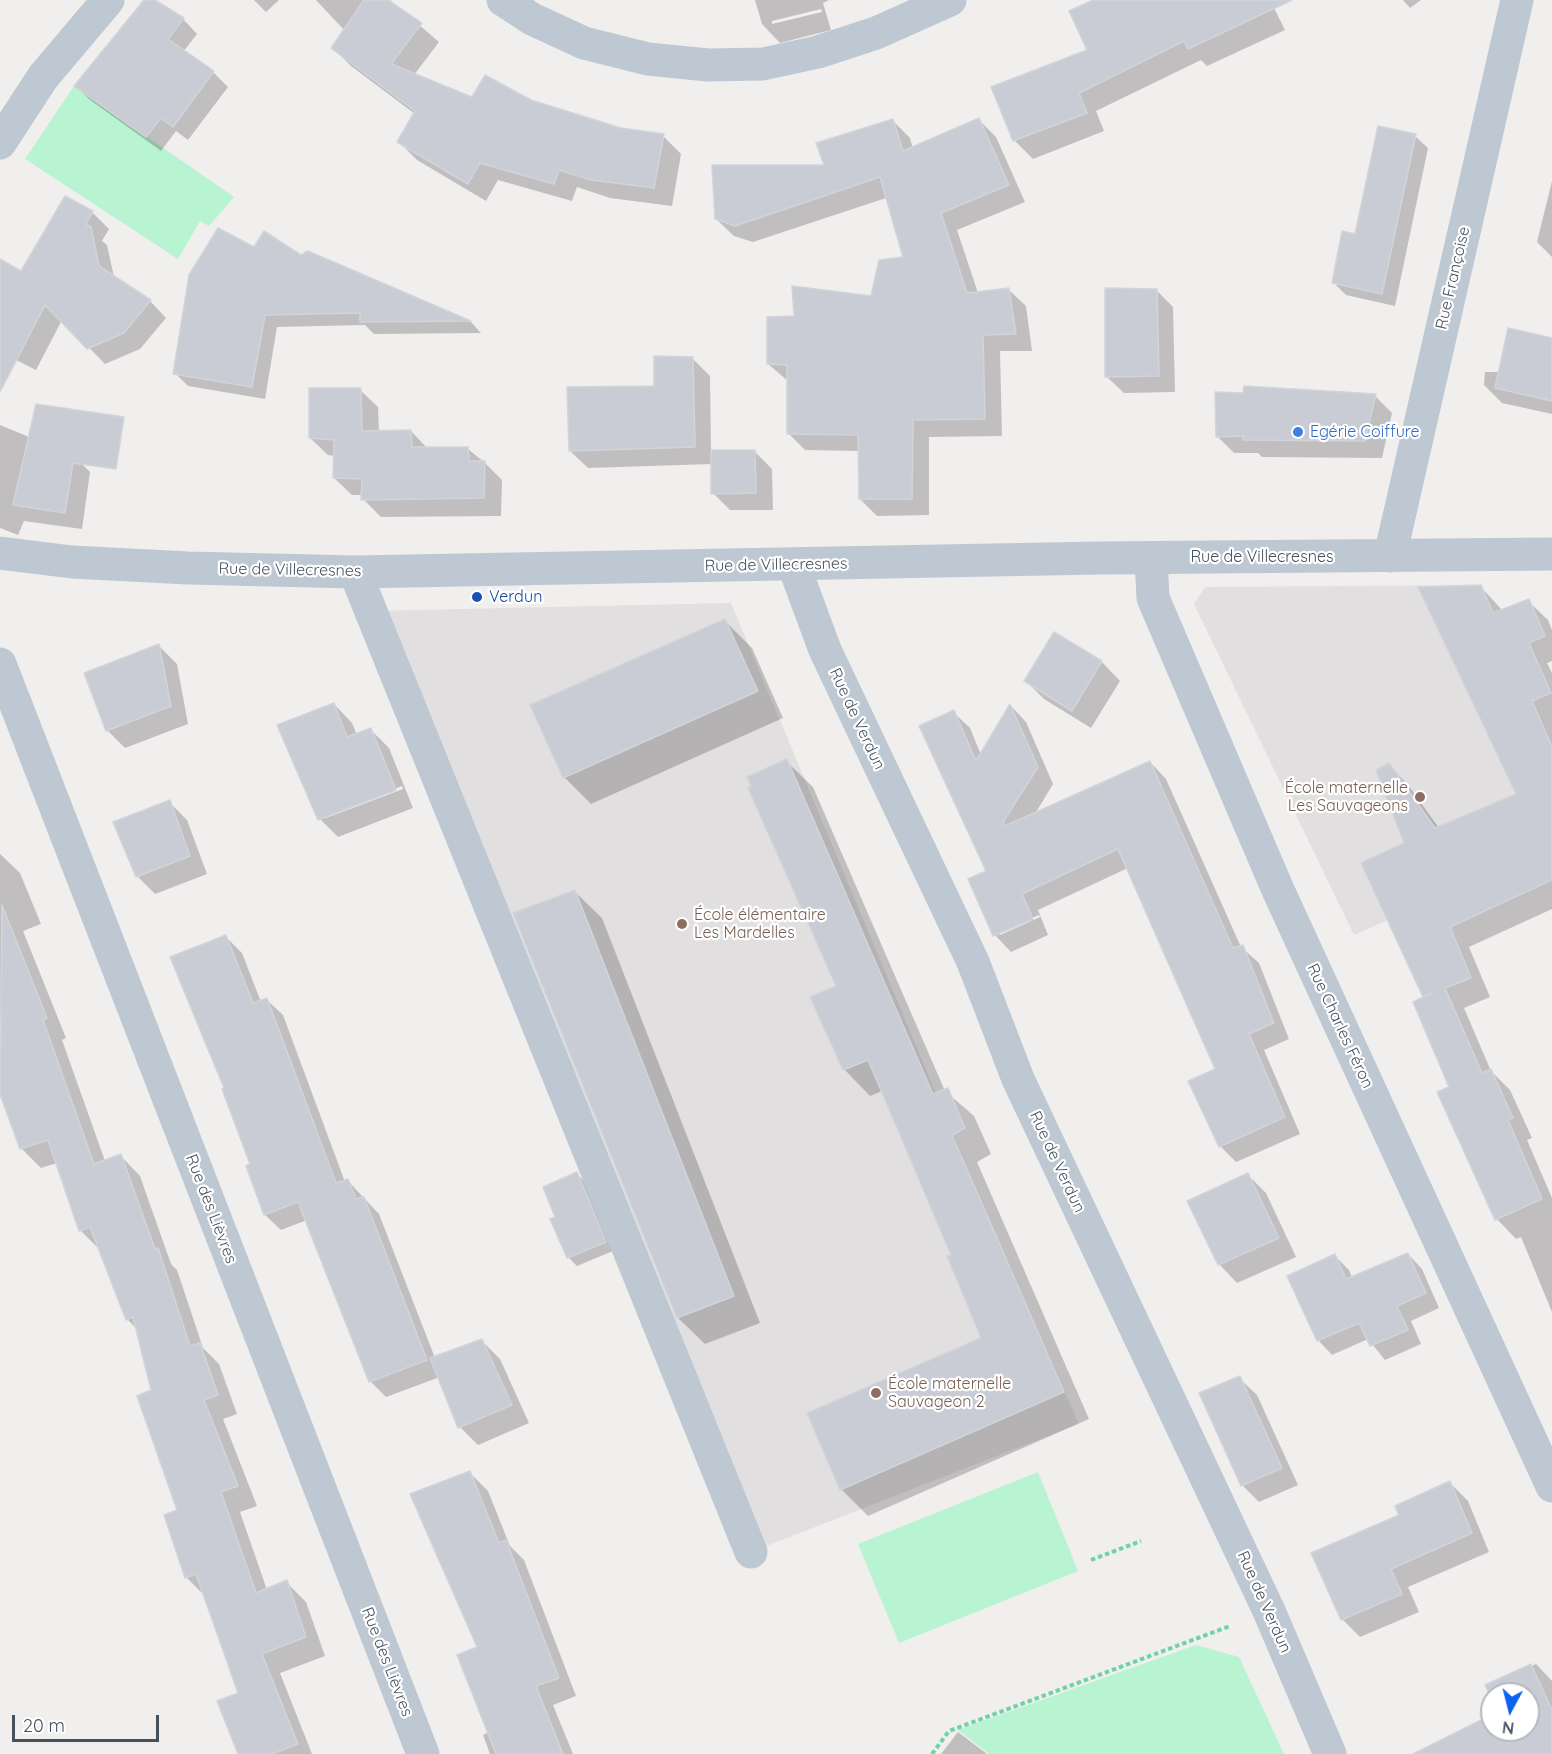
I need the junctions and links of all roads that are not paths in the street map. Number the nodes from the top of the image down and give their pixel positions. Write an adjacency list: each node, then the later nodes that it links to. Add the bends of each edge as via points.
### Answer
1 (108, 0): 5 (street, via 43,77)
2 (503, 0): 3 (street, via 532,19 584,43 648,59 708,65 763,64 818,52 876,33)
3 (950, 0)
4 (1517, 0): 8 (street, Rue Françoise)
5 (0, 143)
6 (0, 554): 11 (street, Rue de Villecresnes, via 83,562)
7 (1552, 554): 8 (street, Rue de Villecresnes)
8 (1390, 556): 9 (street, Rue de Villecresnes)
9 (1151, 558): 10 (street, Rue de Villecresnes); 13 (street, Rue Charles Féron, via 1153,598 1278,890)
10 (794, 566): 11 (street, Rue de Villecresnes); 16 (street, Rue de Verdun, via 825,650 973,962 1018,1078 1269,1611)
11 (355, 572): 14 (street)
12 (0, 664): 15 (street, Rue des Lièvres)
13 (1552, 1486)
14 (751, 1552)
15 (423, 1754)
16 (1330, 1754)

